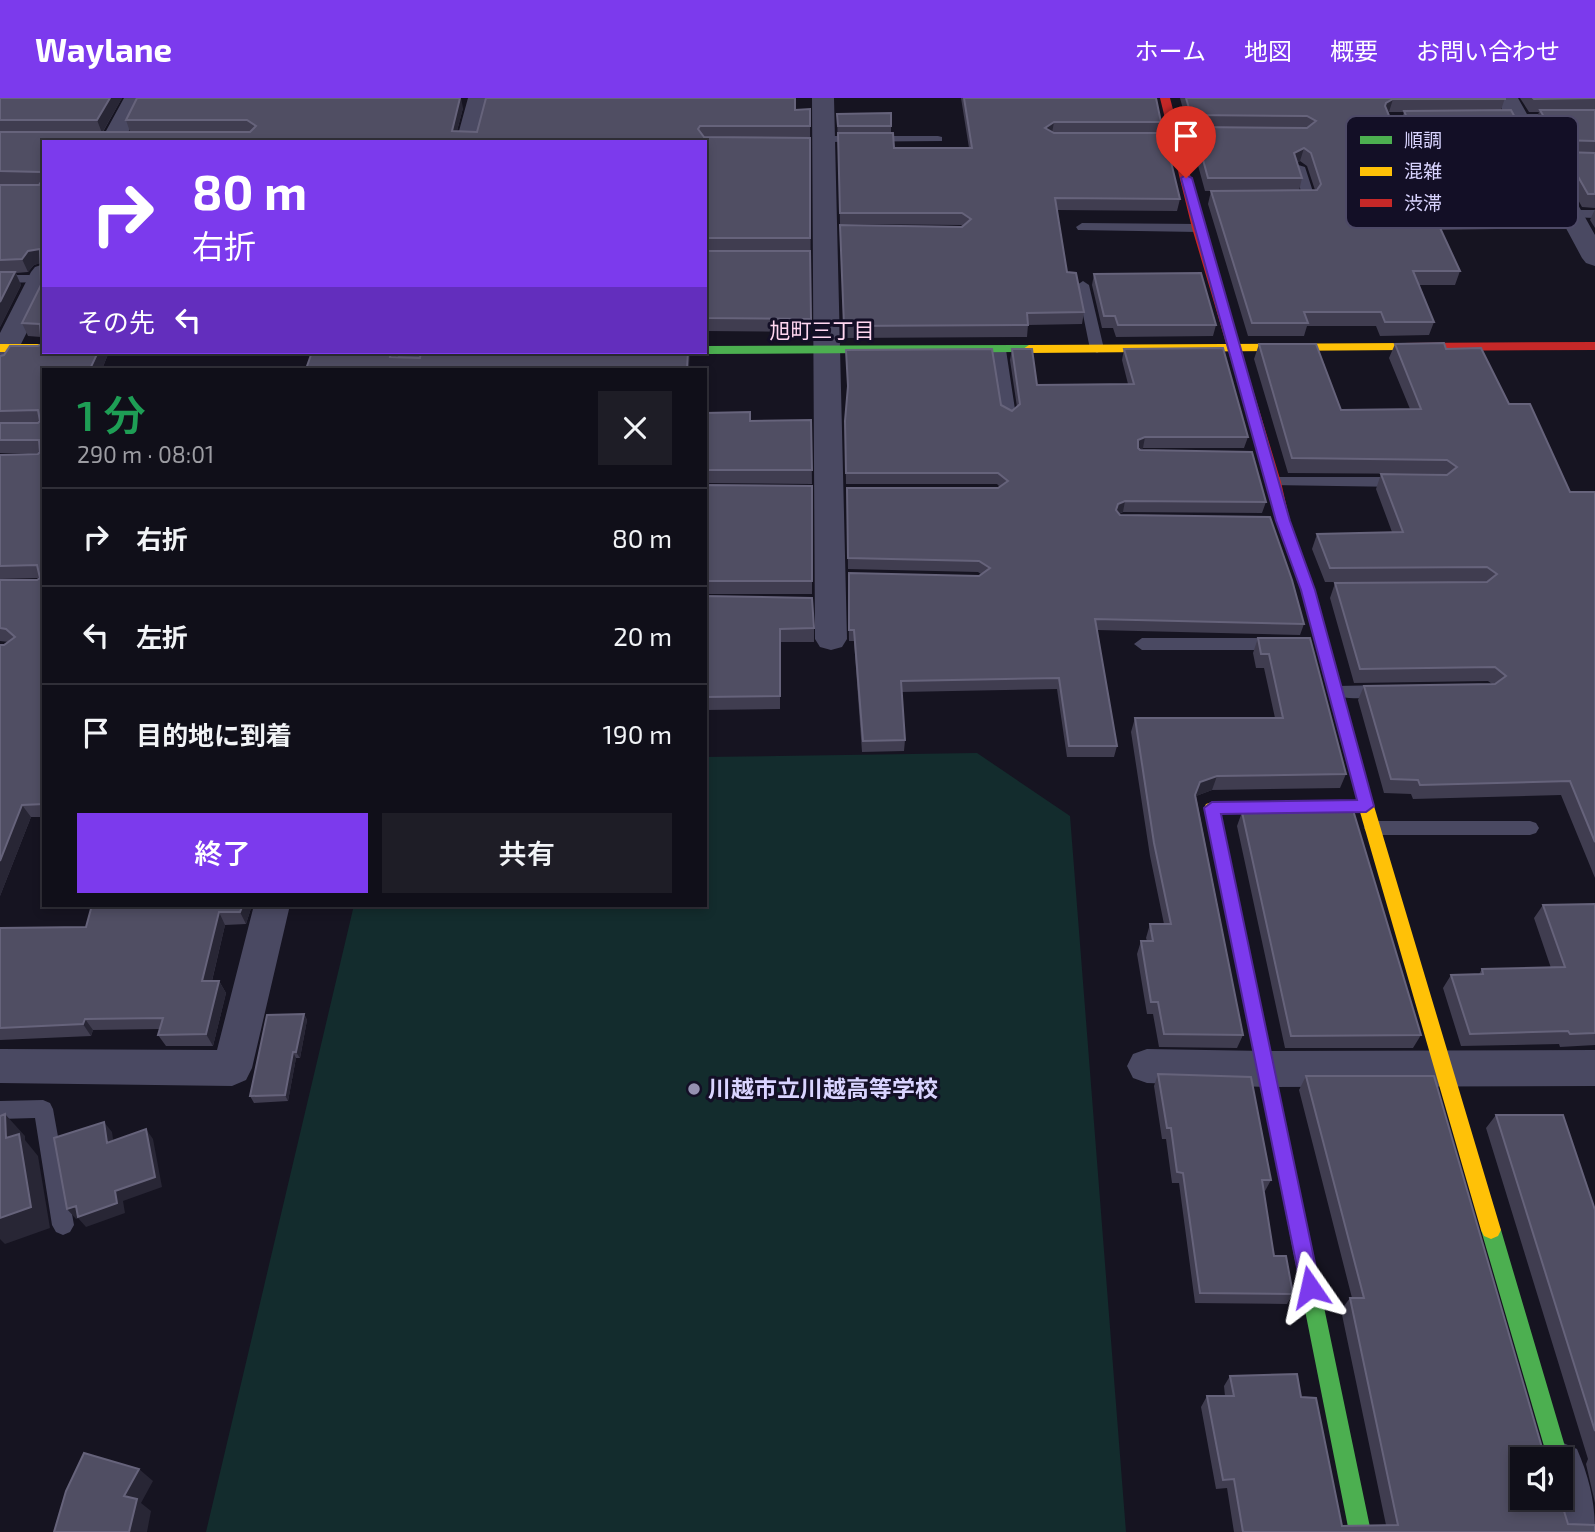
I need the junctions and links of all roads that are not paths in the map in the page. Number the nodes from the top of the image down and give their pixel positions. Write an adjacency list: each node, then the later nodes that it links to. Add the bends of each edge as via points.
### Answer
1 (135, 98): 8 (street)
2 (823, 98): 11 (street)
3 (1165, 98): 18 (street, via 1198,198)
4 (474, 101): 10 (street)
5 (1512, 107): 6 (lane); 7 (lane)
6 (1493, 116)
7 (1595, 117)
8 (113, 139)
9 (938, 139): 11 (lane)
10 (467, 140)
11 (819, 143): 29 (street, via 832,231 818,258)
12 (1595, 160): 13 (lane)
13 (1578, 165)
14 (1299, 167): 15 (lane, via 1309,198)
15 (1283, 198)
16 (1082, 227): 18 (lane)
17 (1578, 227): 19 (street)
18 (1198, 228): 25 (street)
19 (1595, 258)
20 (42, 276): 21 (lane); 30 (street)
21 (0, 279)
22 (1083, 285): 26 (lane)
23 (1595, 346): 25 (street)
24 (42, 348): 30 (street)
25 (1235, 348): 26 (street); 32 (street, via 1259,456)
26 (1097, 349): 28 (street)
27 (707, 350): 29 (street)
28 (999, 350): 29 (street); 31 (lane)
29 (827, 351): 34 (street, via 828,489 837,576 824,603)
30 (2, 352)
31 (1009, 416)
32 (1274, 482): 33 (lane); 36 (street, via 1277,521 1315,590)
33 (1413, 482)
34 (831, 639)
35 (1142, 644): 36 (lane)
36 (1308, 644): 38 (street)
37 (1406, 691): 38 (lane)
38 (1337, 692): 39 (street)
39 (1366, 806): 40 (street); 47 (street, via 1212,808)
40 (1373, 828): 41 (lane); 45 (street)
41 (1530, 828)
42 (272, 907): 43 (street, via 232,1068)
43 (0, 1066)
44 (1147, 1066): 47 (street)
45 (1445, 1068): 46 (street); 47 (street); 50 (street)
46 (1595, 1068)
47 (1266, 1069): 52 (street)
48 (0, 1110): 49 (lane, via 43,1109)
49 (63, 1225)
50 (1555, 1447)
51 (1573, 1505): 53 (street)
52 (1360, 1532)
53 (1581, 1532)

